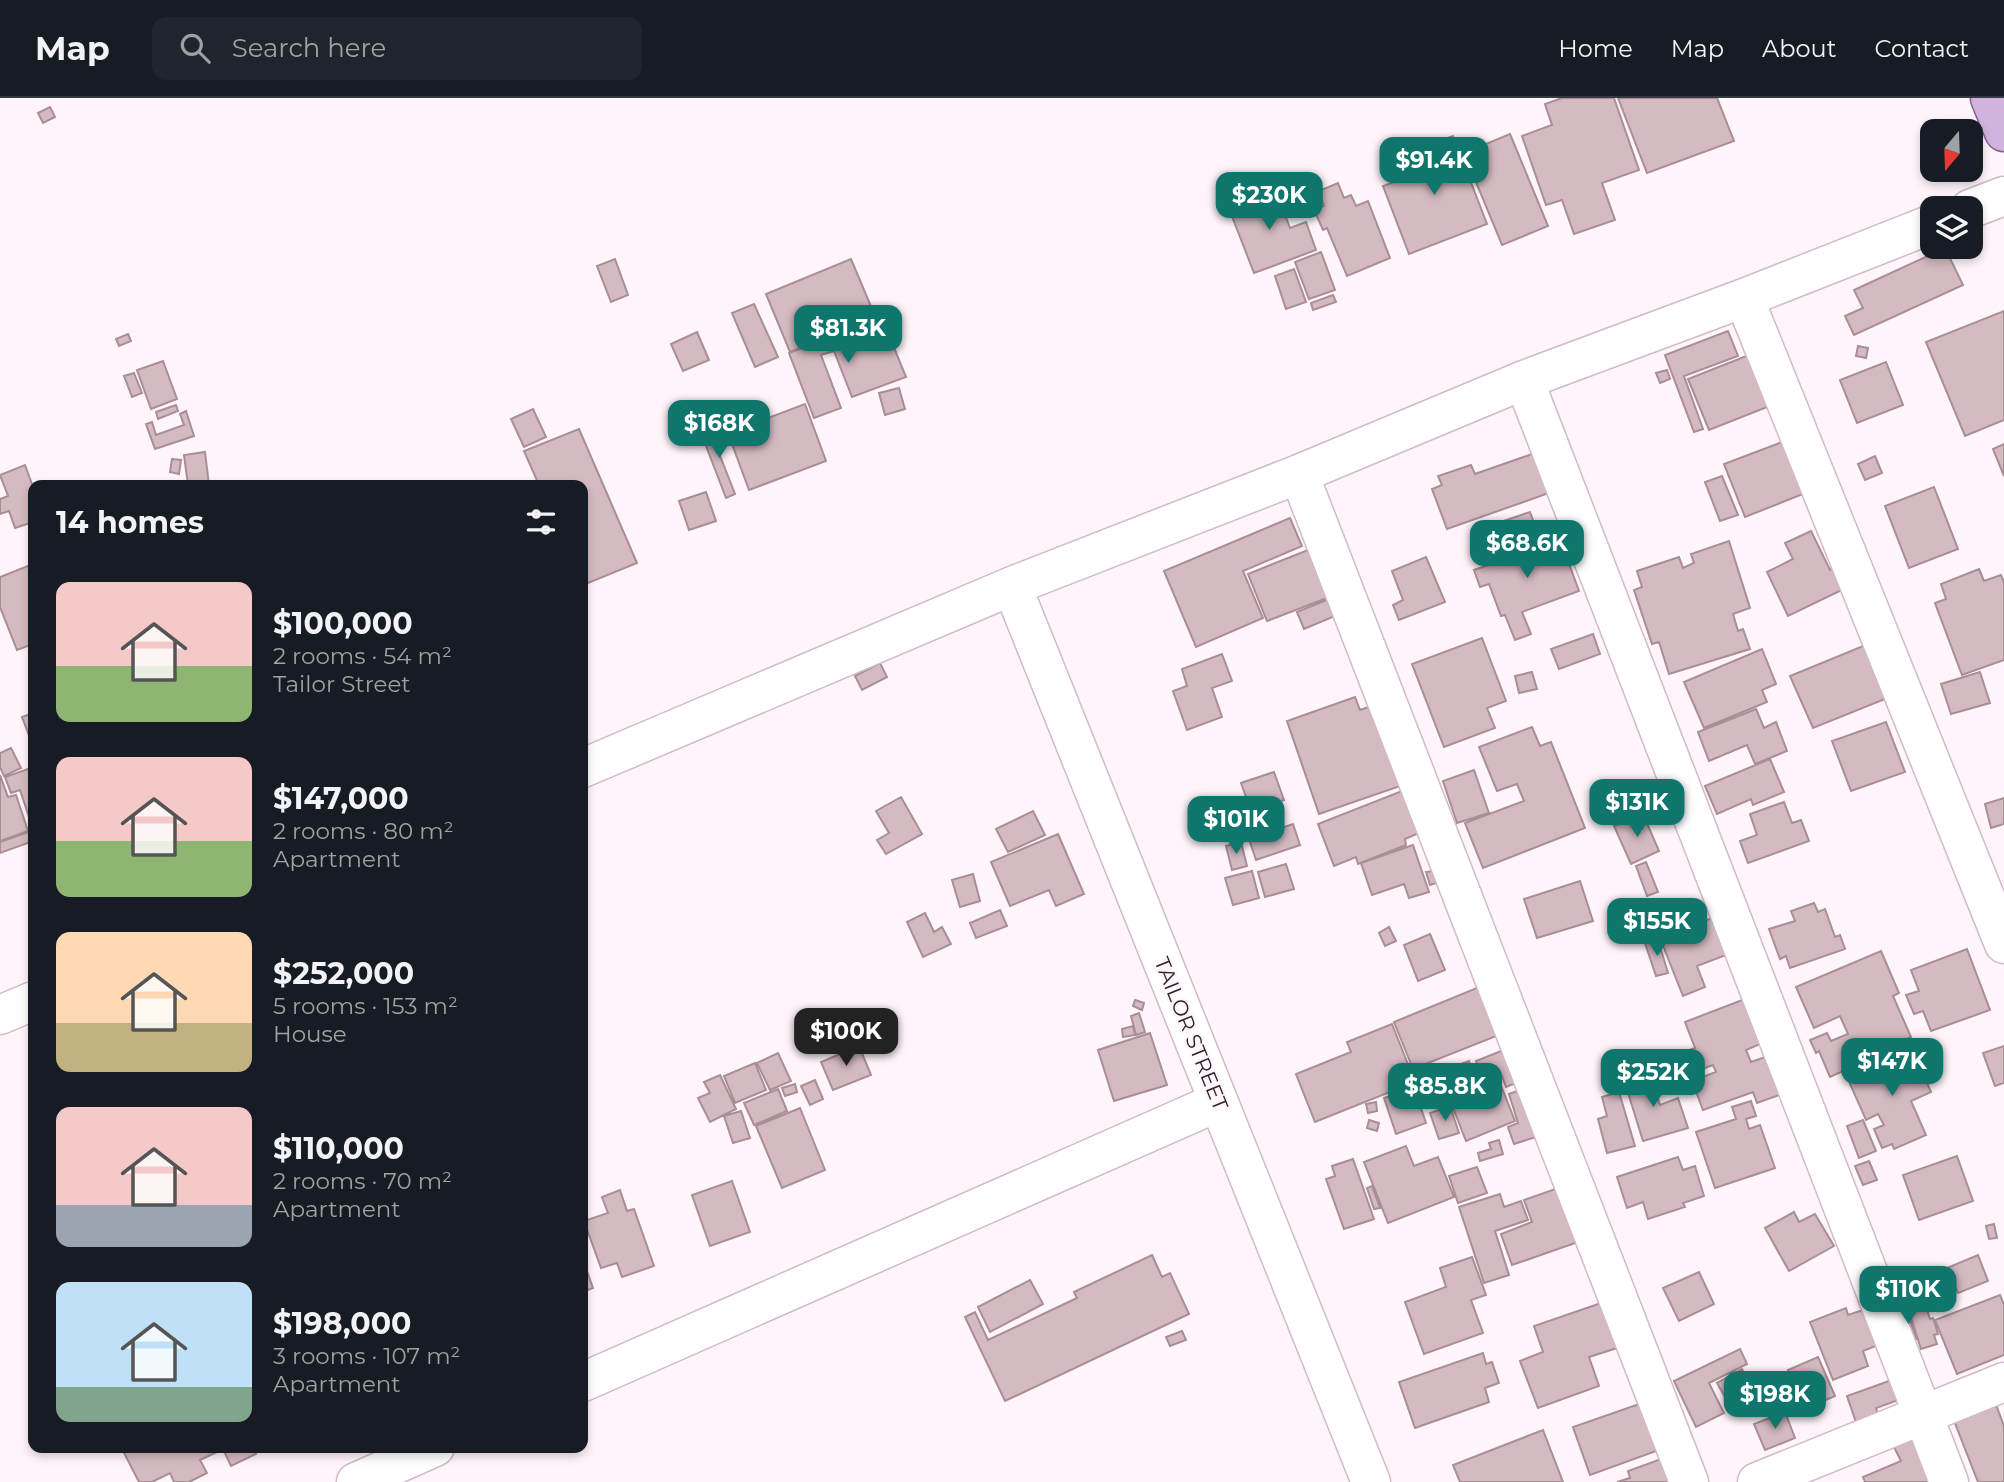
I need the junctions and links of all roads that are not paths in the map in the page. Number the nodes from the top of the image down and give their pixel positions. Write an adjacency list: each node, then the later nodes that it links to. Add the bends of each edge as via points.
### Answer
1 (1990, 98): 2 (main road)
2 (2004, 132)
3 (2004, 196): 4 (street)
4 (1983, 204)
5 (1920, 229): 6 (street)
6 (1744, 298): 7 (street); 11 (street)
7 (1524, 380): 8 (street); 17 (street)
8 (1299, 474): 9 (street); 21 (street)
9 (1012, 586): 10 (street); 14 (street, TAILOR STREET)
10 (588, 766)
11 (2004, 944)
12 (28, 1002): 13 (street)
13 (0, 1015)
14 (1218, 1102): 15 (street); 20 (street, TAILOR STREET)
15 (588, 1380)
16 (2004, 1382): 17 (street)
17 (1922, 1416): 22 (street); 23 (street)
18 (421, 1453): 19 (street)
19 (356, 1482)
20 (1371, 1482)
21 (1689, 1482)
22 (1757, 1482)
23 (1949, 1482)

